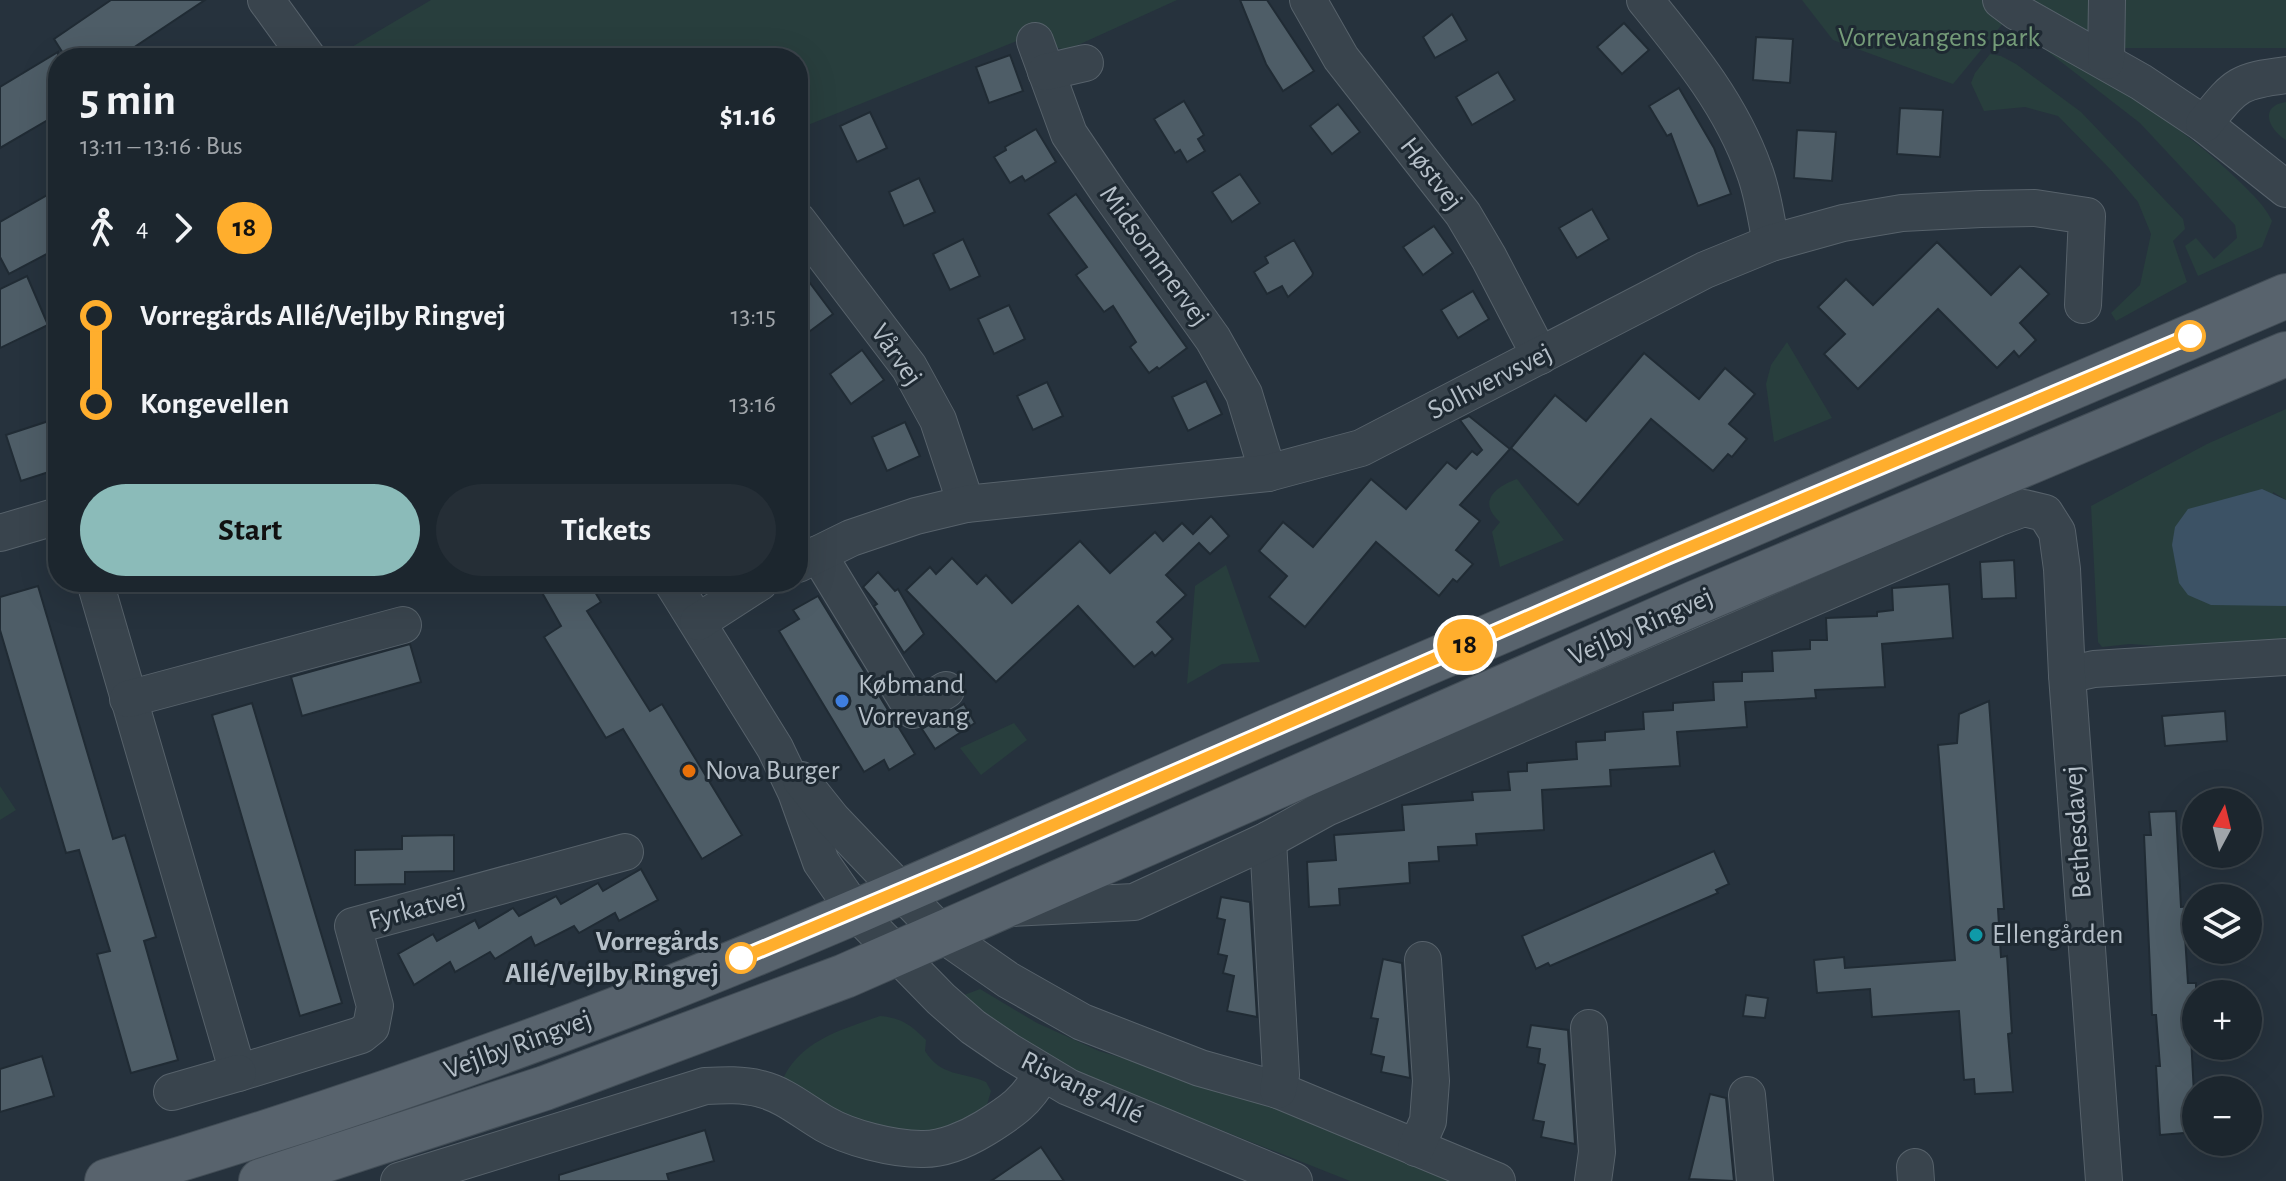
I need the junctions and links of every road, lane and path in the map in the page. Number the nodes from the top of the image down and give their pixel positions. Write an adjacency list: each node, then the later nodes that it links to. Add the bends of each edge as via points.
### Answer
1 (266, 0): 6 (street)
2 (1308, 0): 17 (street, Høstvej, via 1341,58 1463,214)
3 (1645, 0): 13 (street, via 1702,70 1735,125 1755,173)
4 (2107, 0): 7 (street)
5 (2009, 6): 7 (street)
6 (301, 48)
7 (2106, 61): 10 (street)
8 (1085, 63): 18 (street, Midsommervej, via 1041,57 1069,134 1213,339 1244,394)
9 (2286, 75): 10 (street, via 2245,82)
10 (2204, 124): 11 (street)
11 (2286, 189)
12 (808, 234): 19 (street, Vårvej, via 909,367 938,420)
13 (1771, 243): 15 (street, Solhvervsvej, via 1902,213 2035,208 2087,216); 17 (street, Solhvervsvej, via 1705,270)
14 (2286, 296): 35 (main road, Vejlby Ringvej, via 1667,557)
15 (2083, 305)
16 (2286, 354): 36 (main road, Vejlby Ringvej, via 1695,603)
17 (1540, 356): 18 (street, Solhvervsvej, via 1361,448)
18 (1268, 473): 19 (street, Solhvervsvej)
19 (966, 504): 22 (street, Solhvervsvej, via 851,538)
20 (48, 519): 21 (street)
21 (0, 533)
22 (808, 559): 30 (street, via 913,710)
23 (98, 592): 31 (street)
24 (678, 592): 26 (street)
25 (744, 592): 26 (street)
26 (698, 622): 32 (street)
27 (403, 625): 31 (street)
28 (2286, 657): 29 (street)
29 (2067, 675): 33 (street, Vejlby Ringvej, via 2057,532 2045,513 2024,508 1326,808); 56 (street, Bethesdavej)
30 (946, 690)
31 (128, 699): 42 (street)
32 (775, 748): 35 (street, via 833,820); 37 (street, Risvang Allé, via 817,854)
33 (1268, 840): 36 (street, Vejlby Ringvej, via 1134,902); 44 (street)
34 (625, 852): 42 (street, Fyrkatvej, via 353,926 375,1006 371,1027 361,1035)
35 (901, 891): 37 (main road, Vejlby Ringvej); 38 (street)
36 (1001, 909): 38 (main road, Vejlby Ringvej)
37 (855, 911): 39 (street, Risvang Allé); 49 (main road, Vejlby Ringvej, via 456,1069)
38 (942, 934): 39 (main road, Vejlby Ringvej); 44 (street, via 1082,1022 1200,1068)
39 (896, 954): 43 (street, Risvang Allé, via 973,1027); 50 (main road, Vejlby Ringvej, via 637,1055)
40 (1423, 960): 47 (street, via 1431,1081 1428,1121)
41 (1589, 1028): 54 (street, via 1597,1152)
42 (238, 1073): 45 (street, Fyrkatvej)
43 (1042, 1074): 48 (street, via 1029,1096 1006,1114 950,1144); 52 (street, Risvang Allé)
44 (1278, 1090): 47 (street)
45 (172, 1092)
46 (1747, 1095): 55 (street)
47 (1416, 1148): 53 (street)
48 (924, 1165): 51 (street, via 828,1126 762,1089 736,1085 705,1086)
49 (107, 1181)
50 (261, 1181)
51 (399, 1181)
52 (1294, 1181)
53 (1497, 1181)
54 (1593, 1181)
55 (1755, 1181)
56 (2104, 1181)

